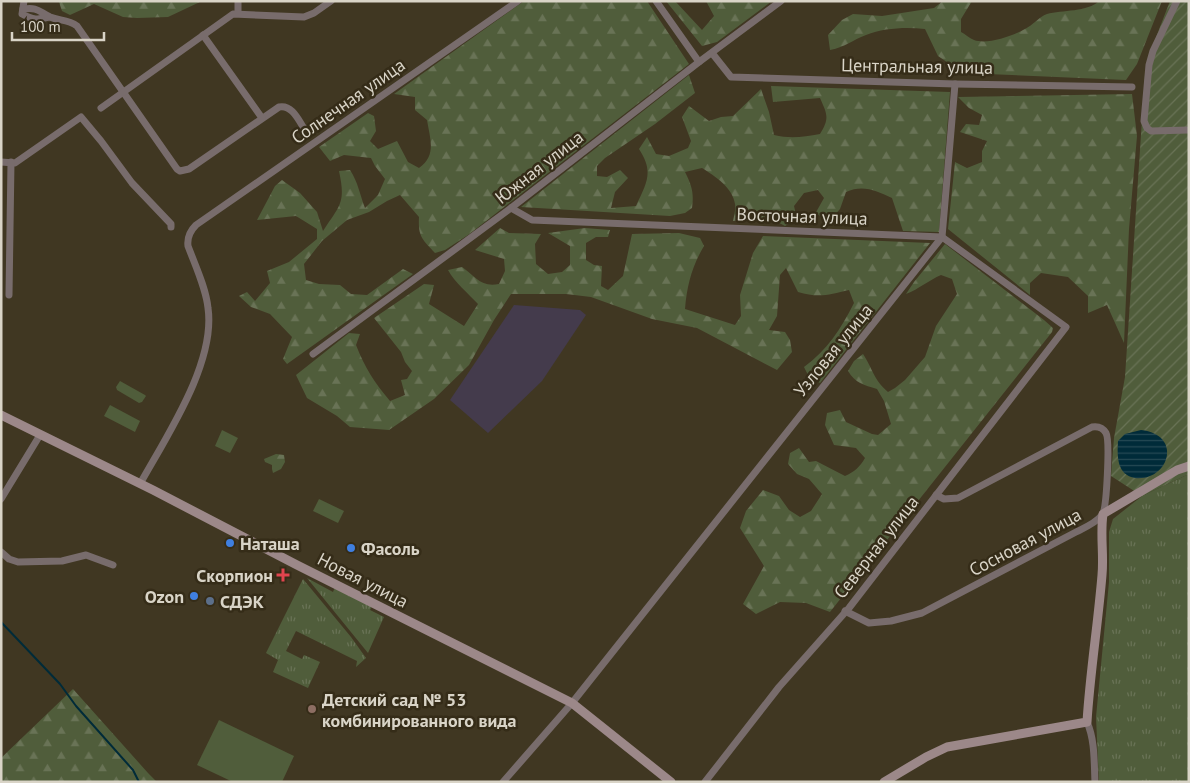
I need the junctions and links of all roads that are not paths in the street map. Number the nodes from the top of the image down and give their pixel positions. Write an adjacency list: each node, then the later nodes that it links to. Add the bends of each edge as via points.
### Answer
1 (24, 1): 8 (street)
2 (238, 1): 9 (street)
3 (331, 1): 9 (street, via 304,17)
4 (518, 1): 31 (street, Солнечная улица, via 196,225 187,240 208,306 205,352 183,405)
5 (656, 1): 13 (street)
6 (781, 1): 12 (street, Южная улица)
7 (1177, 1): 20 (street, via 1152,51 1144,116 1148,130 1154,132)
8 (23, 12): 10 (street, via 36,9); 10 (street, via 33,20)
9 (238, 13): 11 (street)
10 (49, 16): 16 (street, via 78,26)
11 (203, 35): 16 (street); 18 (street)
12 (712, 53): 13 (street, Южная улица); 14 (street, Центральная улица, via 731,77)
13 (700, 62): 23 (street, Южная улица)
14 (954, 84): 15 (street, Центральная улица); 25 (street)
15 (1132, 86)
16 (124, 91): 17 (street); 18 (street, via 180,171 189,169)
17 (101, 108)
18 (262, 118): 19 (street, via 279,106 286,106)
19 (305, 130)
20 (1189, 130)
21 (1, 162): 22 (street)
22 (11, 162): 24 (street, via 81,117); 26 (street)
23 (511, 208): 25 (street, Восточная улица, via 532,220); 27 (street, Южная улица)
24 (171, 227)
25 (942, 237): 32 (street, Северная улица, via 1066,327); 38 (street, Узловая улица)
26 (9, 295)
27 (313, 354)
28 (1, 415): 29 (street, Новая улица)
29 (40, 434): 31 (street, Новая улица); 33 (street)
30 (1189, 466): 34 (street)
31 (140, 484): 38 (street, Новая улица)
32 (936, 494): 34 (street, Сосновая улица, via 944,498 958,498 1097,426 1106,433 1108,444); 37 (street, Северная улица)
33 (1, 499)
34 (1103, 514): 37 (street, Сосновая улица, via 1076,532 922,613 869,623); 39 (street, via 1103,572)
35 (1, 552): 36 (street, via 18,562 62,561 86,555)
36 (113, 565)
37 (845, 611): 42 (street, Северная улица, via 779,687)
38 (572, 703): 40 (street, Узловая улица); 41 (street, Новая улица)
39 (1087, 722): 43 (street, via 947,747); 44 (street, via 1093,747)
40 (503, 782)
41 (671, 782)
42 (705, 782)
43 (884, 782)
44 (1095, 782)

